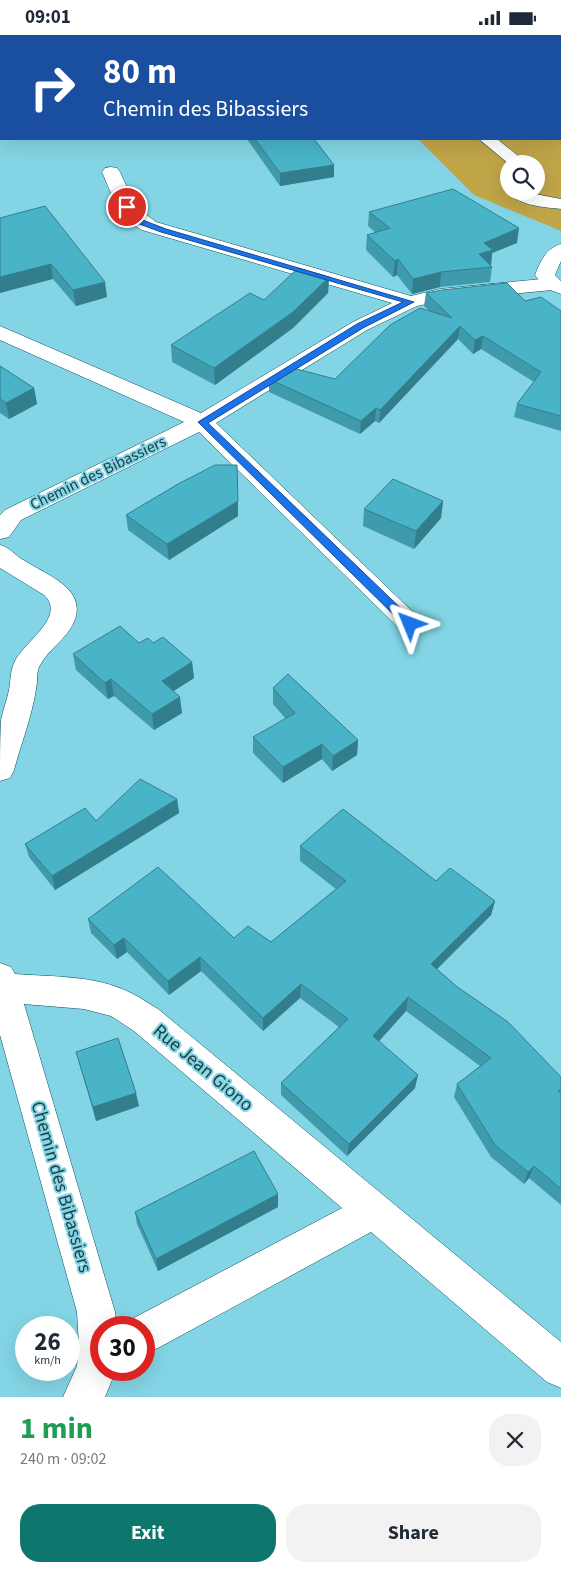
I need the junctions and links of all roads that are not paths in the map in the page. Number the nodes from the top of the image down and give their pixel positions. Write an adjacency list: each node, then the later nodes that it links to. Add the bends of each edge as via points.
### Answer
1 (488, 140): 2 (street)
2 (508, 155)
3 (110, 172): 8 (street, via 131,214 149,226)
4 (538, 200): 5 (street)
5 (561, 204)
6 (561, 250): 7 (street, via 550,261 545,275)
7 (556, 286): 8 (street, Chemin des Bibassiers, via 440,295)
8 (410, 302): 10 (street, Chemin des Bibassiers, via 360,326)
9 (0, 332): 10 (street)
10 (202, 422): 11 (street, Chemin des Bibassiers, via 13,515); 13 (street)
11 (0, 531)
12 (0, 553): 14 (street, via 10,564 50,587 61,597 65,612 46,642 31,654 24,665 23,689)
13 (410, 624)
14 (0, 770)
15 (2, 982): 16 (street, Rue Jean Giono, via 84,994 118,1003 146,1020); 17 (street, Chemin des Bibassiers)
16 (374, 1211): 18 (street); 19 (street, Rue Jean Giono)
17 (96, 1316)
18 (155, 1328)
19 (561, 1368)

